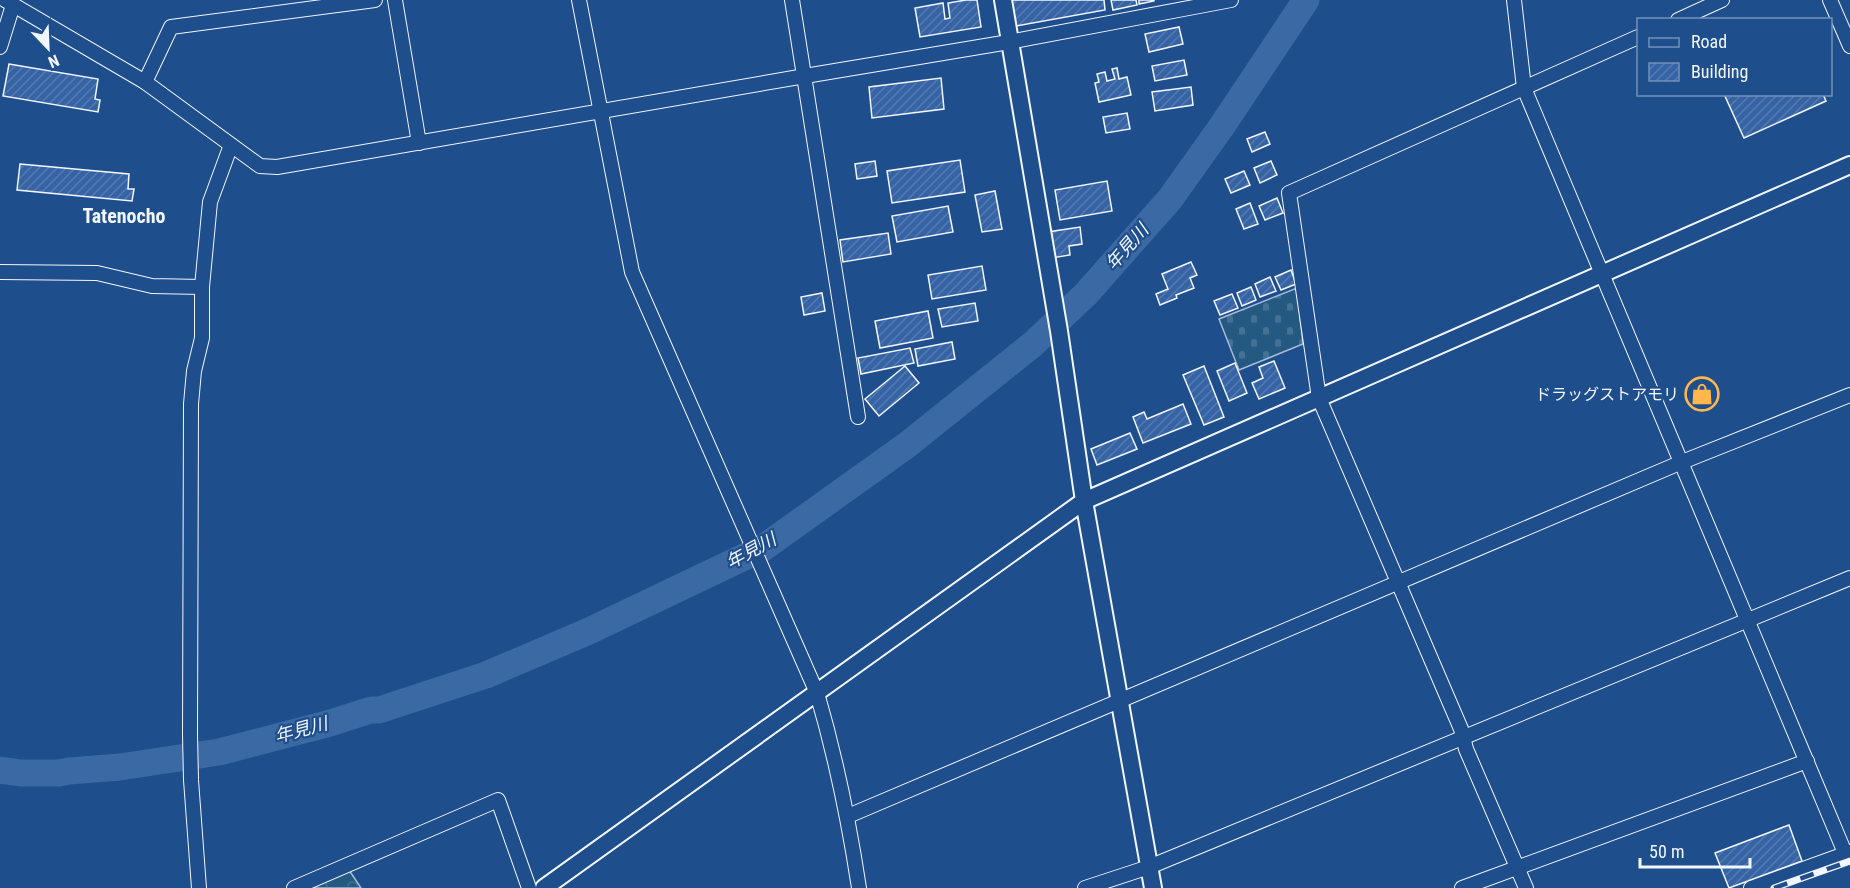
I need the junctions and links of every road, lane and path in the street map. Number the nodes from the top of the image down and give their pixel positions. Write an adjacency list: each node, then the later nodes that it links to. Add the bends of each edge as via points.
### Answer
1 (375, 0): 17 (street, via 171,27)
2 (395, 0): 20 (street)
3 (579, 0): 19 (street)
4 (792, 0): 16 (street)
5 (1003, 0): 13 (street)
6 (1231, 0): 13 (street)
7 (1514, 0): 18 (street)
8 (1722, 0): 11 (street)
9 (1830, 0): 14 (street)
10 (9, 2): 15 (street); 17 (street)
11 (1682, 18)
12 (1637, 37): 18 (street)
13 (1009, 42): 16 (street); 30 (street)
14 (1850, 46)
15 (0, 48)
16 (805, 76): 19 (street); 28 (street)
17 (145, 82): 21 (street)
18 (1524, 88): 24 (street); 27 (street, via 1289,193)
19 (600, 111): 20 (street); 34 (street, via 632,272)
20 (419, 143): 21 (street, via 278,167 260,166)
21 (231, 145): 25 (street, via 210,202)
22 (1850, 165): 24 (street)
23 (0, 272): 25 (street, via 97,273 152,286)
24 (1603, 273): 27 (street); 29 (street)
25 (202, 287): 42 (street, via 202,338 191,404 190,735)
26 (1850, 395): 29 (street)
27 (1319, 398): 30 (street); 32 (street)
28 (858, 417)
29 (1682, 462): 32 (street); 33 (street)
30 (1084, 501): 34 (street); 35 (street)
31 (1850, 578): 33 (street)
32 (1398, 582): 35 (street); 36 (street)
33 (1748, 620): 36 (street); 37 (street)
34 (817, 693): 38 (street); 45 (street)
35 (1119, 700): 38 (street); 40 (street)
36 (1463, 737): 40 (street); 41 (street)
37 (1807, 761): 39 (street); 41 (street)
38 (848, 816): 46 (street)
39 (1848, 853): 51 (street)
40 (1149, 867): 47 (street); 48 (street)
41 (1518, 867): 49 (street); 50 (street)
42 (199, 888)
43 (294, 888): 44 (street, via 498,800)
44 (529, 888)
45 (544, 888)
46 (859, 888)
47 (1086, 888)
48 (1153, 888)
49 (1462, 888)
50 (1526, 888)
51 (1751, 888)

